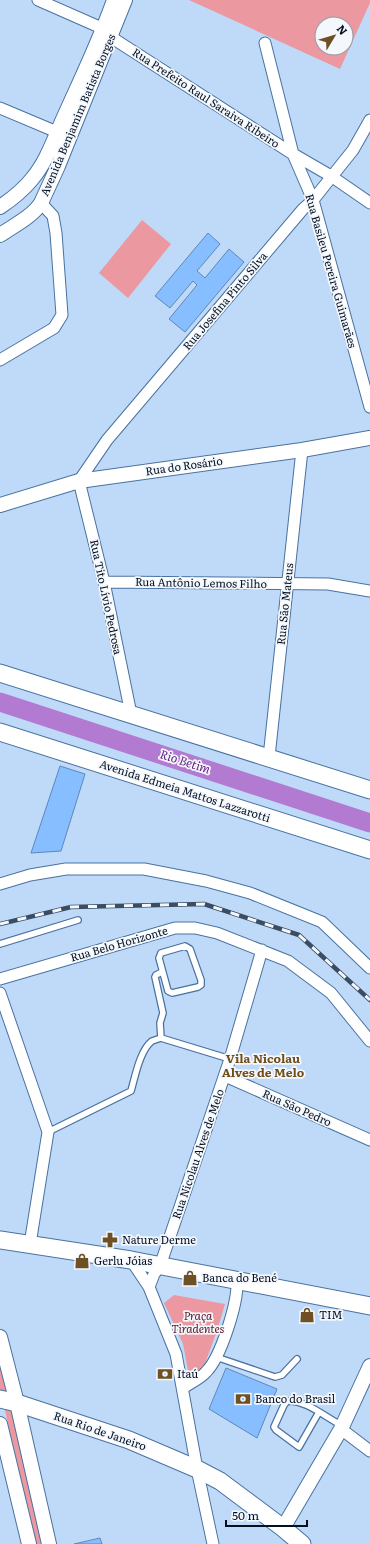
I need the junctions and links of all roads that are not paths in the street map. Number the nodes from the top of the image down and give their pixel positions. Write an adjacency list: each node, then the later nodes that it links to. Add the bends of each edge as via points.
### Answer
1 (38, 0): 4 (street, Rua Prefeito Raul Saraiva Ribeiro)
2 (114, 0): 4 (street, Avenida Benjamim Batista Borges)
3 (125, 0): 4 (street, Avenida Benjamim Batista Borges)
4 (107, 32): 8 (street, Avenida Benjamim Batista Borges); 9 (street, Rua Prefeito Raul Saraiva Ribeiro); 13 (street, Avenida Benjamim Batista Borges, via 58,166)
5 (265, 43): 9 (street, Rua Basileu Pereira Guimarães)
6 (0, 108): 8 (street)
7 (370, 120): 10 (street, Rua Josefina Pinto Silva, via 353,150)
8 (57, 132): 14 (street, Avenida Benjamim Batista Borges, via 49,154 32,179)
9 (293, 154): 10 (street, Rua Prefeito Raul Saraiva Ribeiro); 11 (street, Rua Basileu Pereira Guimarães)
10 (331, 176): 11 (street, Rua Josefina Pinto Silva); 12 (street, Rua Prefeito Raul Saraiva Ribeiro)
11 (313, 200): 17 (street, Rua Basileu Pereira Guimarães); 20 (street, Rua Josefina Pinto Silva, via 107,440)
12 (370, 202)
13 (41, 203): 15 (street, Avenida Benjamim Batista Borges, via 38,208); 16 (street, via 53,216 62,315 54,328)
14 (0, 207)
15 (0, 235)
16 (0, 360)
17 (370, 407)
18 (370, 438): 19 (street, Rua do Rosário)
19 (302, 450): 20 (street, Rua do Rosário); 23 (street, Rua São Mateus)
20 (79, 481): 21 (street, Rua do Rosário); 22 (street, Rua Tito Lívio Pedrosa)
21 (0, 505)
22 (104, 582): 23 (street, Rua Antônio Lemos Filho); 26 (street, Rua Tito Lívio Pedrosa)
23 (288, 584): 24 (street, Rua Antônio Lemos Filho, via 328,584); 28 (street, Rua São Mateus)
24 (370, 591)
25 (0, 673): 26 (main road)
26 (131, 714): 28 (main road)
27 (0, 732): 30 (main road, Avenida Edmeia Mattos Lazzarotti)
28 (269, 757): 29 (main road)
29 (370, 790)
30 (370, 850)
31 (0, 884): 35 (street, via 30,875 66,869 144,869 206,881 250,893 322,922)
32 (78, 920): 33 (lane)
33 (0, 944)
34 (262, 950): 37 (street, Rua Belo Horizonte, via 217,933 195,928 175,928); 40 (street, Rua Belo Horizonte, via 288,961 331,993); 41 (street, Rua Nicolau Alves de Melo)
35 (370, 968)
36 (162, 972): 36 (lane, via 168,990 172,993 200,985 201,980 188,947 161,952 159,958); 39 (lane, via 155,977 163,1013 160,1024)
37 (0, 979)
38 (0, 993): 43 (street)
39 (161, 1038): 41 (lane); 43 (lane, via 153,1040 146,1047 131,1091)
40 (370, 1041)
41 (230, 1059): 42 (street, Rua Nicolau Alves de Melo)
42 (224, 1076): 44 (street, Rua São Pedro); 48 (street, Rua Nicolau Alves de Melo)
43 (48, 1132): 46 (street)
44 (370, 1140)
45 (0, 1240): 46 (main road)
46 (30, 1244): 47 (main road)
47 (131, 1260): 48 (main road); 50 (street)
48 (160, 1266): 49 (main road); 50 (street, Rua Nicolau Alves de Melo)
49 (237, 1281): 51 (main road); 53 (street, via 237,1295 231,1318)
50 (148, 1287): 56 (street, via 176,1354)
51 (370, 1306)
52 (0, 1337): 58 (street)
53 (215, 1357): 54 (lane, via 275,1377 282,1375); 56 (street, via 205,1373)
54 (297, 1359)
55 (370, 1366): 61 (street)
56 (183, 1388): 63 (street)
57 (0, 1399): 58 (main road, Rua Rio de Janeiro)
58 (17, 1403): 63 (main road, Rua Rio de Janeiro, via 130,1440); 66 (street)
59 (319, 1412): 59 (lane, via 299,1447 274,1427 287,1401 294,1401); 61 (lane)
60 (0, 1424): 65 (street)
61 (342, 1427): 62 (street); 64 (street)
62 (370, 1451)
63 (197, 1469): 64 (main road, Rua Rio de Janeiro, via 220,1481); 67 (street)
64 (283, 1528): 68 (main road, Rua Rio de Janeiro)
65 (29, 1544)
66 (49, 1544)
67 (213, 1544)
68 (302, 1544)

